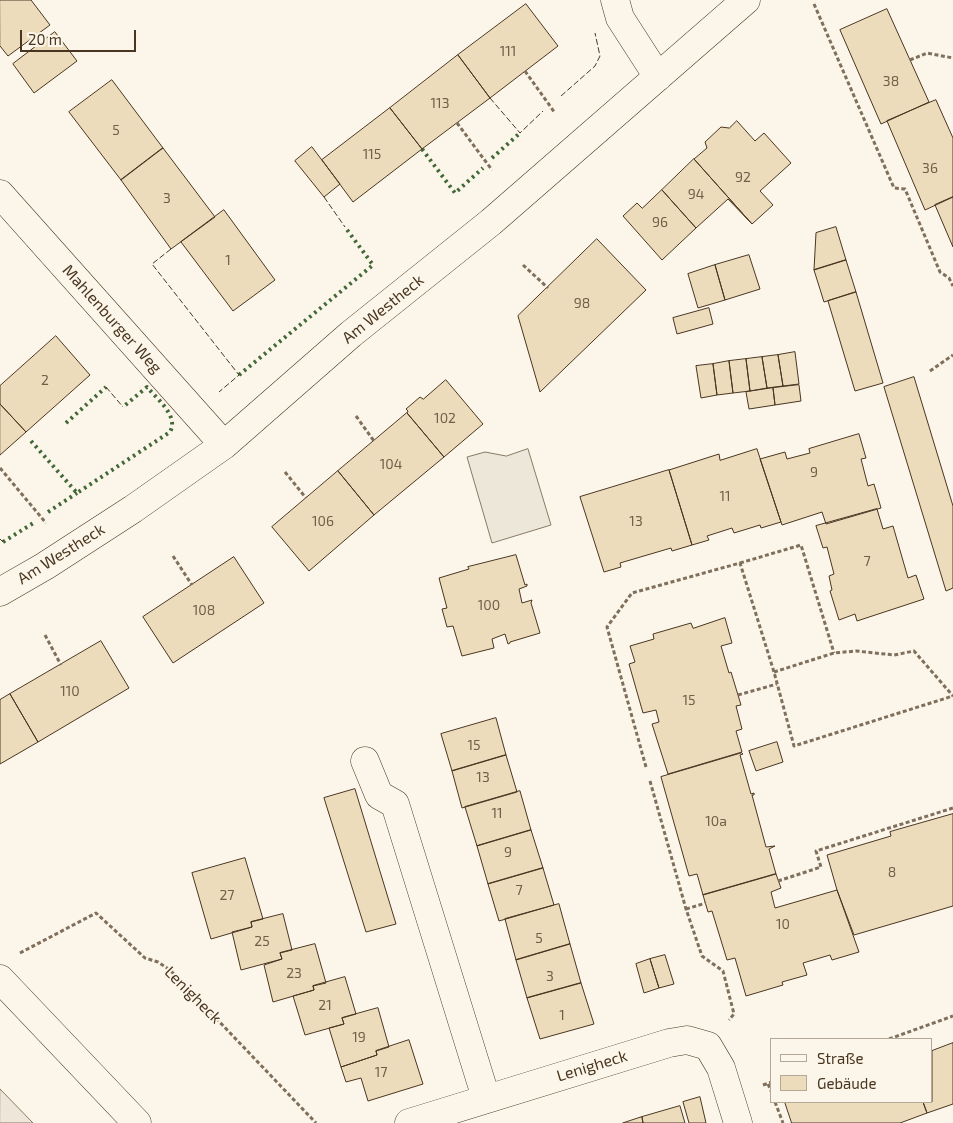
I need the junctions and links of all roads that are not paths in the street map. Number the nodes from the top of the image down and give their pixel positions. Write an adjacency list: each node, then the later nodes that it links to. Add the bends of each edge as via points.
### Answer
1 (614, 0): 3 (street, via 620,18)
2 (746, 0): 3 (street, Am Westheck)
3 (658, 77): 5 (street, Am Westheck, via 498,216 351,334)
4 (0, 194): 5 (street, Mahlenburger Weg)
5 (224, 445): 6 (street, Am Westheck, via 45,566)
6 (0, 592)
7 (365, 761): 9 (street, via 379,795 395,804)
8 (0, 978): 10 (street)
9 (486, 1098): 11 (street, Lenigheck); 12 (street, Lenigheck, via 687,1040 708,1046 721,1068)
10 (137, 1123)
11 (409, 1123)
12 (738, 1123)

